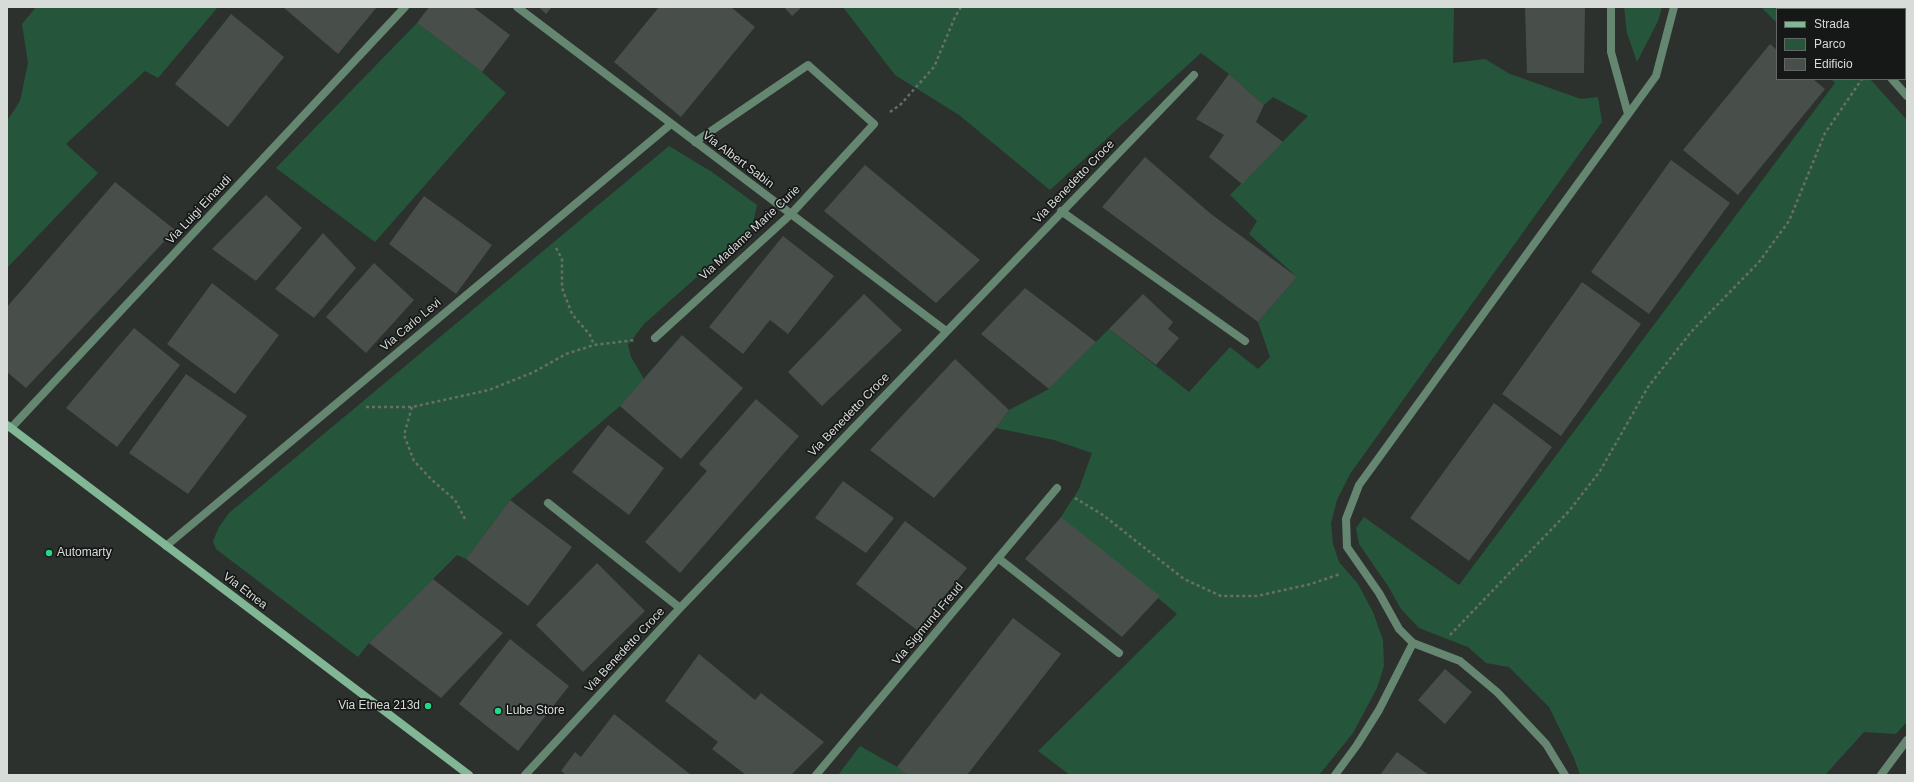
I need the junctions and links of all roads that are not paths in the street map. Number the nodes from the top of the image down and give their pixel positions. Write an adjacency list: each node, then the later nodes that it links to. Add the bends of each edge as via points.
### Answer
1 (405, 7): 16 (street, Via Luigi Einaudi)
2 (517, 7): 9 (street, Via Albert Sabin)
3 (1611, 7): 8 (street, via 1611,52)
4 (1674, 7): 8 (street, via 1656,76)
5 (1194, 75): 11 (street, Via Benedetto Croce)
6 (1893, 80): 7 (street)
7 (1907, 96)
8 (1628, 114): 22 (street, via 1358,484 1346,518 1347,546 1379,593 1399,629)
9 (671, 124): 10 (street, Via Albert Sabin); 19 (street, Via Carlo Levi)
10 (695, 142): 12 (street, Via Albert Sabin); 12 (street, Via Madame Marie Curie, via 808,65 874,124)
11 (1062, 211): 13 (street, Via Benedetto Croce); 15 (street)
12 (791, 214): 13 (street, Via Albert Sabin); 14 (street, Via Madame Marie Curie)
13 (946, 331): 21 (street, Via Benedetto Croce)
14 (655, 338)
15 (1245, 340)
16 (9, 427): 19 (main road, Via Etnea)
17 (1057, 488): 20 (street, Via Sigmund Freud)
18 (548, 503): 21 (street)
19 (166, 546): 25 (main road, Via Etnea)
20 (998, 558): 23 (street); 27 (street, Via Sigmund Freud)
21 (680, 608): 26 (street, Via Benedetto Croce)
22 (1413, 643): 28 (street, via 1379,710); 29 (street, via 1460,661 1497,692 1546,744)
23 (1119, 653)
24 (1907, 740): 30 (street)
25 (469, 775)
26 (525, 775)
27 (816, 775)
28 (1335, 775)
29 (1565, 775)
30 (1882, 775)

